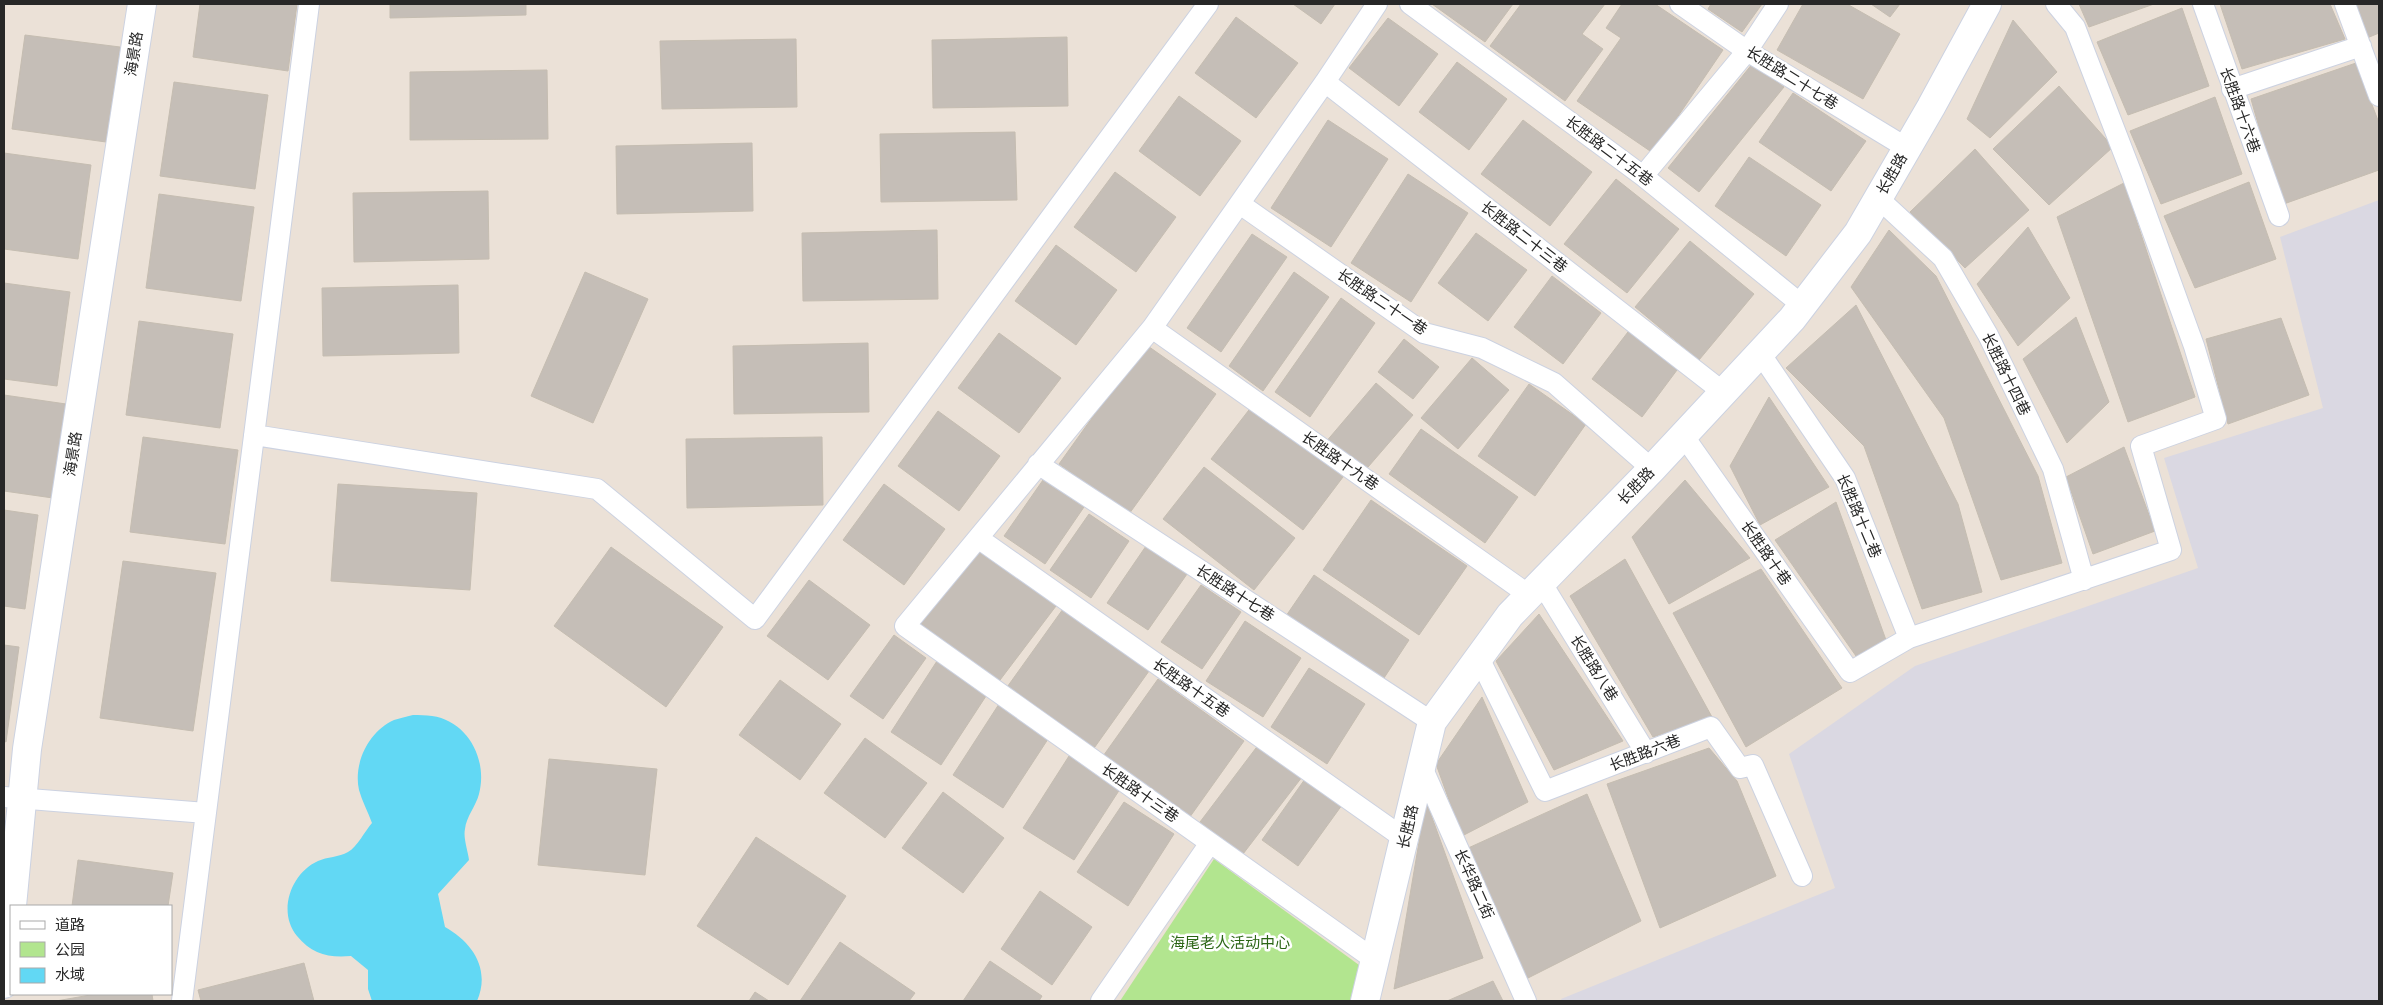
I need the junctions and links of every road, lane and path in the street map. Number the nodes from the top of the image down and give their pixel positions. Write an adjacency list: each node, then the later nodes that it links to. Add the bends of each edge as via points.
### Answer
1 (142, 4): 38 (street, 海景路, via 27,749)
2 (309, 4): 26 (lane)
3 (1208, 4): 26 (lane, via 754,619 596,489)
4 (1377, 4): 14 (lane)
5 (1410, 4): 18 (lane, 长胜路二十五巷)
6 (1680, 4): 13 (lane, 长胜路二十七巷)
7 (1778, 4): 13 (lane)
8 (1987, 4): 17 (street, 长胜路)
9 (2056, 4): 31 (lane, via 2075,27 2128,163 2194,346 2216,419 2141,446 2171,550)
10 (2203, 4): 15 (lane, 长胜路十六巷)
11 (2345, 4): 12 (lane)
12 (2361, 46): 15 (lane); 16 (lane)
13 (1747, 51): 17 (lane, 长胜路二十七巷); 18 (lane)
14 (1326, 82): 20 (lane); 25 (lane, 长胜路二十三巷)
15 (2232, 89): 21 (lane, 长胜路十六巷)
16 (2379, 96)
17 (1907, 148): 19 (street, 长胜路)
18 (1643, 176): 22 (lane, 长胜路二十五巷)
19 (1878, 198): 22 (street, 长胜路, via 1858,233); 31 (lane, 长胜路十四巷, via 1943,258 1988,335 2053,469)
20 (1240, 204): 23 (lane); 29 (lane, 长胜路二十一巷, via 1424,333 1482,348 1554,383)
21 (2279, 216)
22 (1802, 305): 24 (street, 长胜路)
23 (1152, 328): 28 (lane); 32 (lane, 长胜路十九巷)
24 (1760, 353): 25 (street, 长胜路); 33 (lane, 长胜路十二巷, via 1845,478)
25 (1723, 392): 27 (street, 长胜路)
26 (254, 435): 39 (lane)
27 (1683, 435): 29 (street, 长胜路); 33 (lane, 长胜路十巷, via 1850,672)
28 (1038, 464): 30 (lane); 35 (lane, 长胜路十七巷)
29 (1652, 469): 32 (street, 长胜路)
30 (978, 538): 40 (lane, 长胜路十五巷); 41 (lane, 长胜路十三巷, via 905,626)
31 (2084, 580): 33 (lane)
32 (1535, 588): 34 (street, 长胜路, via 1510,615); 36 (lane, 长胜路八巷)
33 (1909, 638)
34 (1479, 658): 35 (street, 长胜路); 36 (lane, 长胜路六巷, via 1545,791)
35 (1432, 722): 37 (street, 长胜路)
36 (1646, 752): 42 (lane, 长胜路六巷, via 1711,727 1740,768 1754,765)
37 (1422, 767): 40 (street, 长胜路); 50 (lane, 长华路二街)
38 (13, 798): 39 (lane); 43 (street, 海景路)
39 (206, 813): 47 (lane)
40 (1405, 839): 45 (street, 长胜路)
41 (1210, 842): 45 (lane, 长胜路十三巷); 48 (lane)
42 (1802, 876)
43 (12, 905)
44 (10, 921): 46 (street)
45 (1375, 960): 49 (street, 长胜路)
46 (4, 984)
47 (182, 1001)
48 (1101, 1001)
49 (1364, 1001)
50 (1526, 1001)

